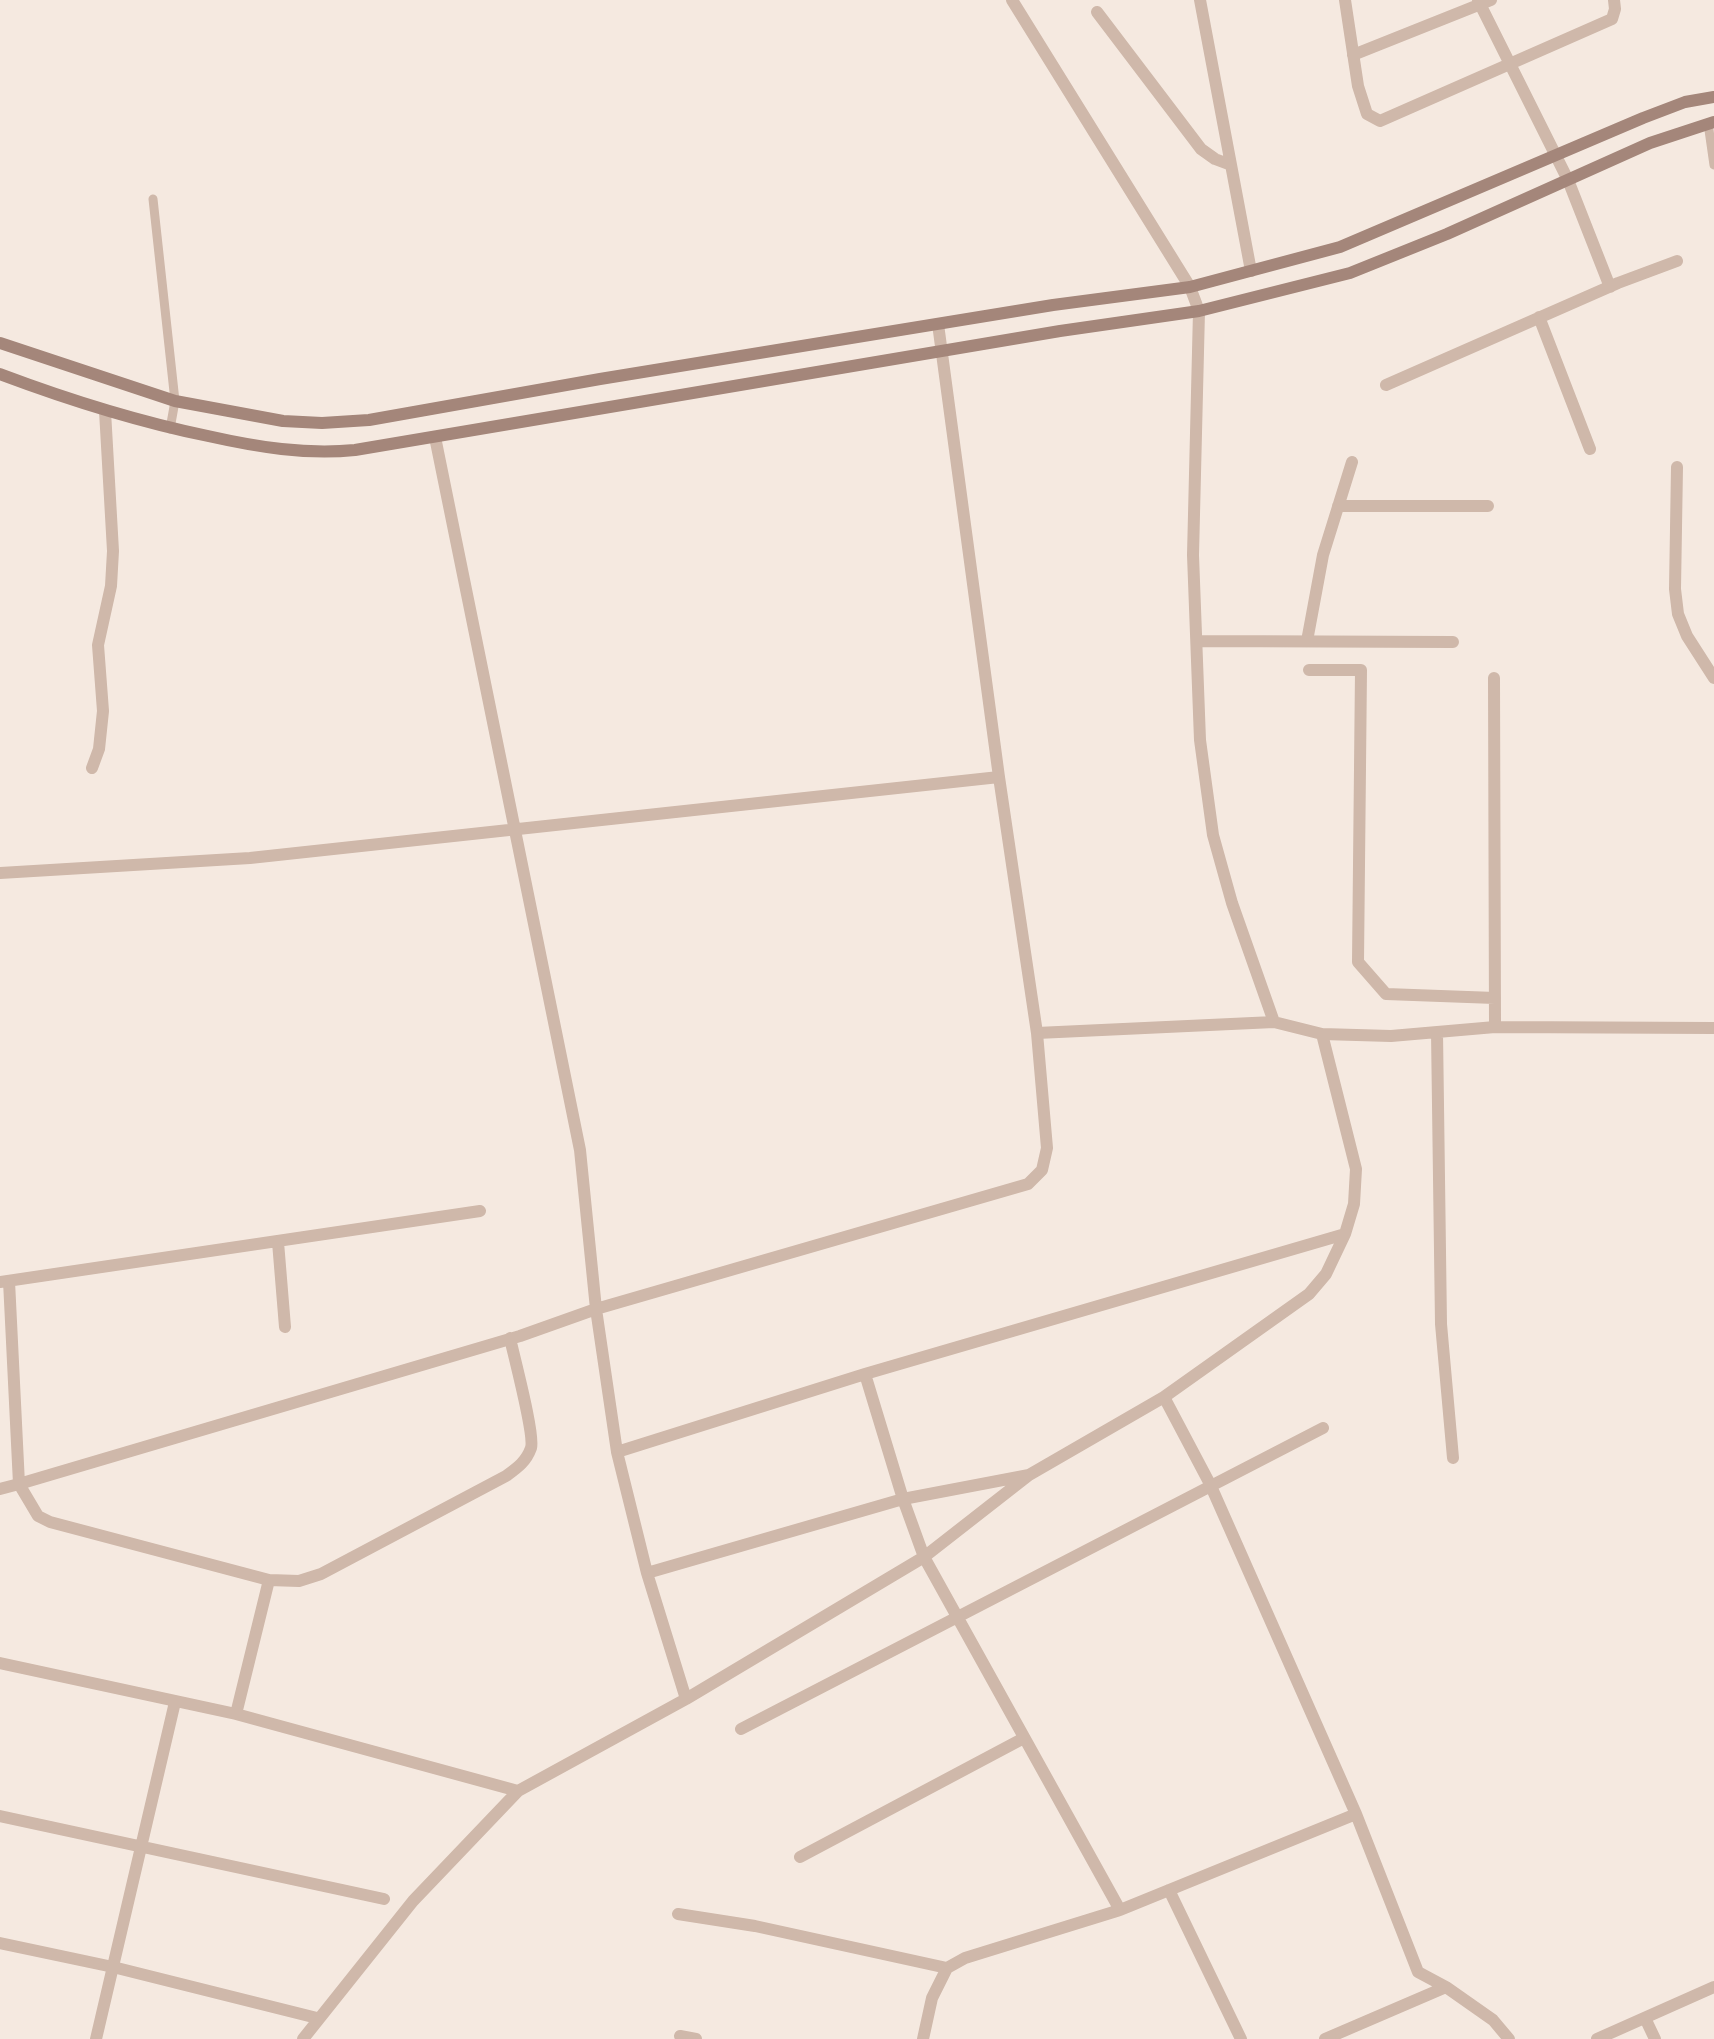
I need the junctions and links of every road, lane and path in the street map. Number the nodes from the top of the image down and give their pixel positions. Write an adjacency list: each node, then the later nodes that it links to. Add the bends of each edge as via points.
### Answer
1 (1012, 0): 18 (street)
2 (1200, 0): 12 (street)
3 (1345, 0): 7 (street)
4 (1614, 0): 8 (street, via 1612,19)
5 (1483, 2): 7 (street); 8 (street)
6 (1097, 12): 12 (street, via 1201,149)
7 (1352, 55): 8 (street, via 1367,114 1380,121)
8 (1512, 64): 11 (street)
9 (1714, 97): 11 (street, via 1677,106)
10 (1711, 122): 13 (lane); 14 (street, via 1650,143)
11 (1555, 154): 14 (street); 17 (street, via 1340,247)
12 (1231, 165): 17 (street)
13 (1714, 165)
14 (1568, 180): 19 (street); 20 (street, via 1455,231 1350,273)
15 (153, 199): 27 (lane)
16 (1677, 260): 19 (street)
17 (1251, 271): 18 (street)
18 (1190, 287): 20 (street); 22 (street)
19 (1610, 287): 21 (street)
20 (1199, 311): 24 (street); 36 (street, via 1193,555)
21 (1539, 317): 26 (street); 31 (street)
22 (938, 324): 24 (street); 27 (street, via 369,420 322,423 283,420)
23 (0, 343): 27 (street)
24 (944, 352): 30 (street); 43 (street)
25 (0, 374): 28 (street)
26 (1386, 385)
27 (175, 401): 29 (lane)
28 (105, 411): 29 (street); 42 (street, via 113,551 111,586 98,645 103,711 99,749)
29 (170, 429): 30 (street, via 324,453)
30 (435, 437): 44 (street)
31 (1590, 448)
32 (1352, 462): 34 (street)
33 (1677, 467): 41 (street, via 1675,589 1678,614 1686,636)
34 (1338, 506): 35 (street); 37 (street, via 1323,555)
35 (1488, 506)
36 (1197, 641): 37 (street); 47 (street, via 1200,740 1214,835 1232,903)
37 (1307, 641): 38 (street)
38 (1452, 642)
39 (1309, 670): 46 (street, via 1361,670 1358,962 1386,994)
40 (1494, 678): 46 (street)
41 (1714, 678)
42 (92, 768)
43 (999, 777): 44 (street); 51 (street)
44 (515, 828): 45 (street, via 250,858); 57 (street, via 580,1150)
45 (0, 873)
46 (1495, 998): 48 (street)
47 (1274, 1022): 51 (street); 52 (street)
48 (1495, 1027): 49 (street); 50 (street)
49 (1714, 1028)
50 (1437, 1032): 52 (street, via 1391,1036); 64 (street, via 1441,1324)
51 (1037, 1033): 57 (street, via 1047,1148 1042,1170 1028,1184)
52 (1328, 1034): 54 (street, via 1356,1169 1354,1204)
53 (480, 1211): 55 (street)
54 (1345, 1234): 60 (street); 61 (street, via 1326,1274 1309,1294)
55 (278, 1242): 56 (street); 58 (street)
56 (4, 1281): 66 (street)
57 (596, 1309): 59 (street); 63 (street)
58 (285, 1327)
59 (510, 1338): 66 (street); 72 (street, via 530,1428 531,1446 523,1463 506,1476 321,1574 299,1581)
60 (864, 1374): 63 (street); 69 (street)
61 (1164, 1397): 65 (street); 67 (street)
62 (1322, 1428): 67 (street)
63 (617, 1452): 71 (street)
64 (1453, 1458)
65 (1029, 1475): 69 (street); 70 (street)
66 (20, 1484): 68 (street); 72 (street, via 38,1516 50,1522)
67 (1210, 1484): 73 (street); 81 (street)
68 (0, 1490)
69 (902, 1499): 70 (street); 71 (street)
70 (924, 1557): 73 (street); 75 (street)
71 (647, 1574): 75 (street)
72 (269, 1580): 77 (street)
73 (957, 1617): 78 (street); 79 (street)
74 (0, 1662): 76 (street)
75 (686, 1699): 80 (street)
76 (175, 1702): 77 (street); 83 (street)
77 (236, 1714): 80 (street)
78 (741, 1729)
79 (1024, 1738): 84 (street); 87 (street)
80 (518, 1791): 94 (street, via 413,1902)
81 (1356, 1814): 85 (street); 92 (street, via 1418,1972)
82 (0, 1816): 83 (street)
83 (140, 1848): 86 (street); 90 (street)
84 (800, 1858)
85 (1169, 1890): 87 (street); 101 (street)
86 (384, 1899)
87 (1120, 1910): 91 (street, via 965,1958)
88 (678, 1914): 91 (street, via 755,1926)
89 (0, 1943): 90 (street)
90 (113, 1967): 94 (street); 97 (street)
91 (947, 1968): 100 (street, via 932,1998)
92 (1446, 1987): 102 (street); 103 (street, via 1493,2020)
93 (1714, 1987): 95 (street)
94 (317, 2018): 98 (street)
95 (1645, 2018): 104 (street); 105 (street)
96 (680, 2036): 99 (street)
97 (96, 2039)
98 (303, 2039)
99 (696, 2039)
100 (922, 2039)
101 (1241, 2039)
102 (1325, 2039)
103 (1509, 2039)
104 (1597, 2039)
105 (1655, 2039)

